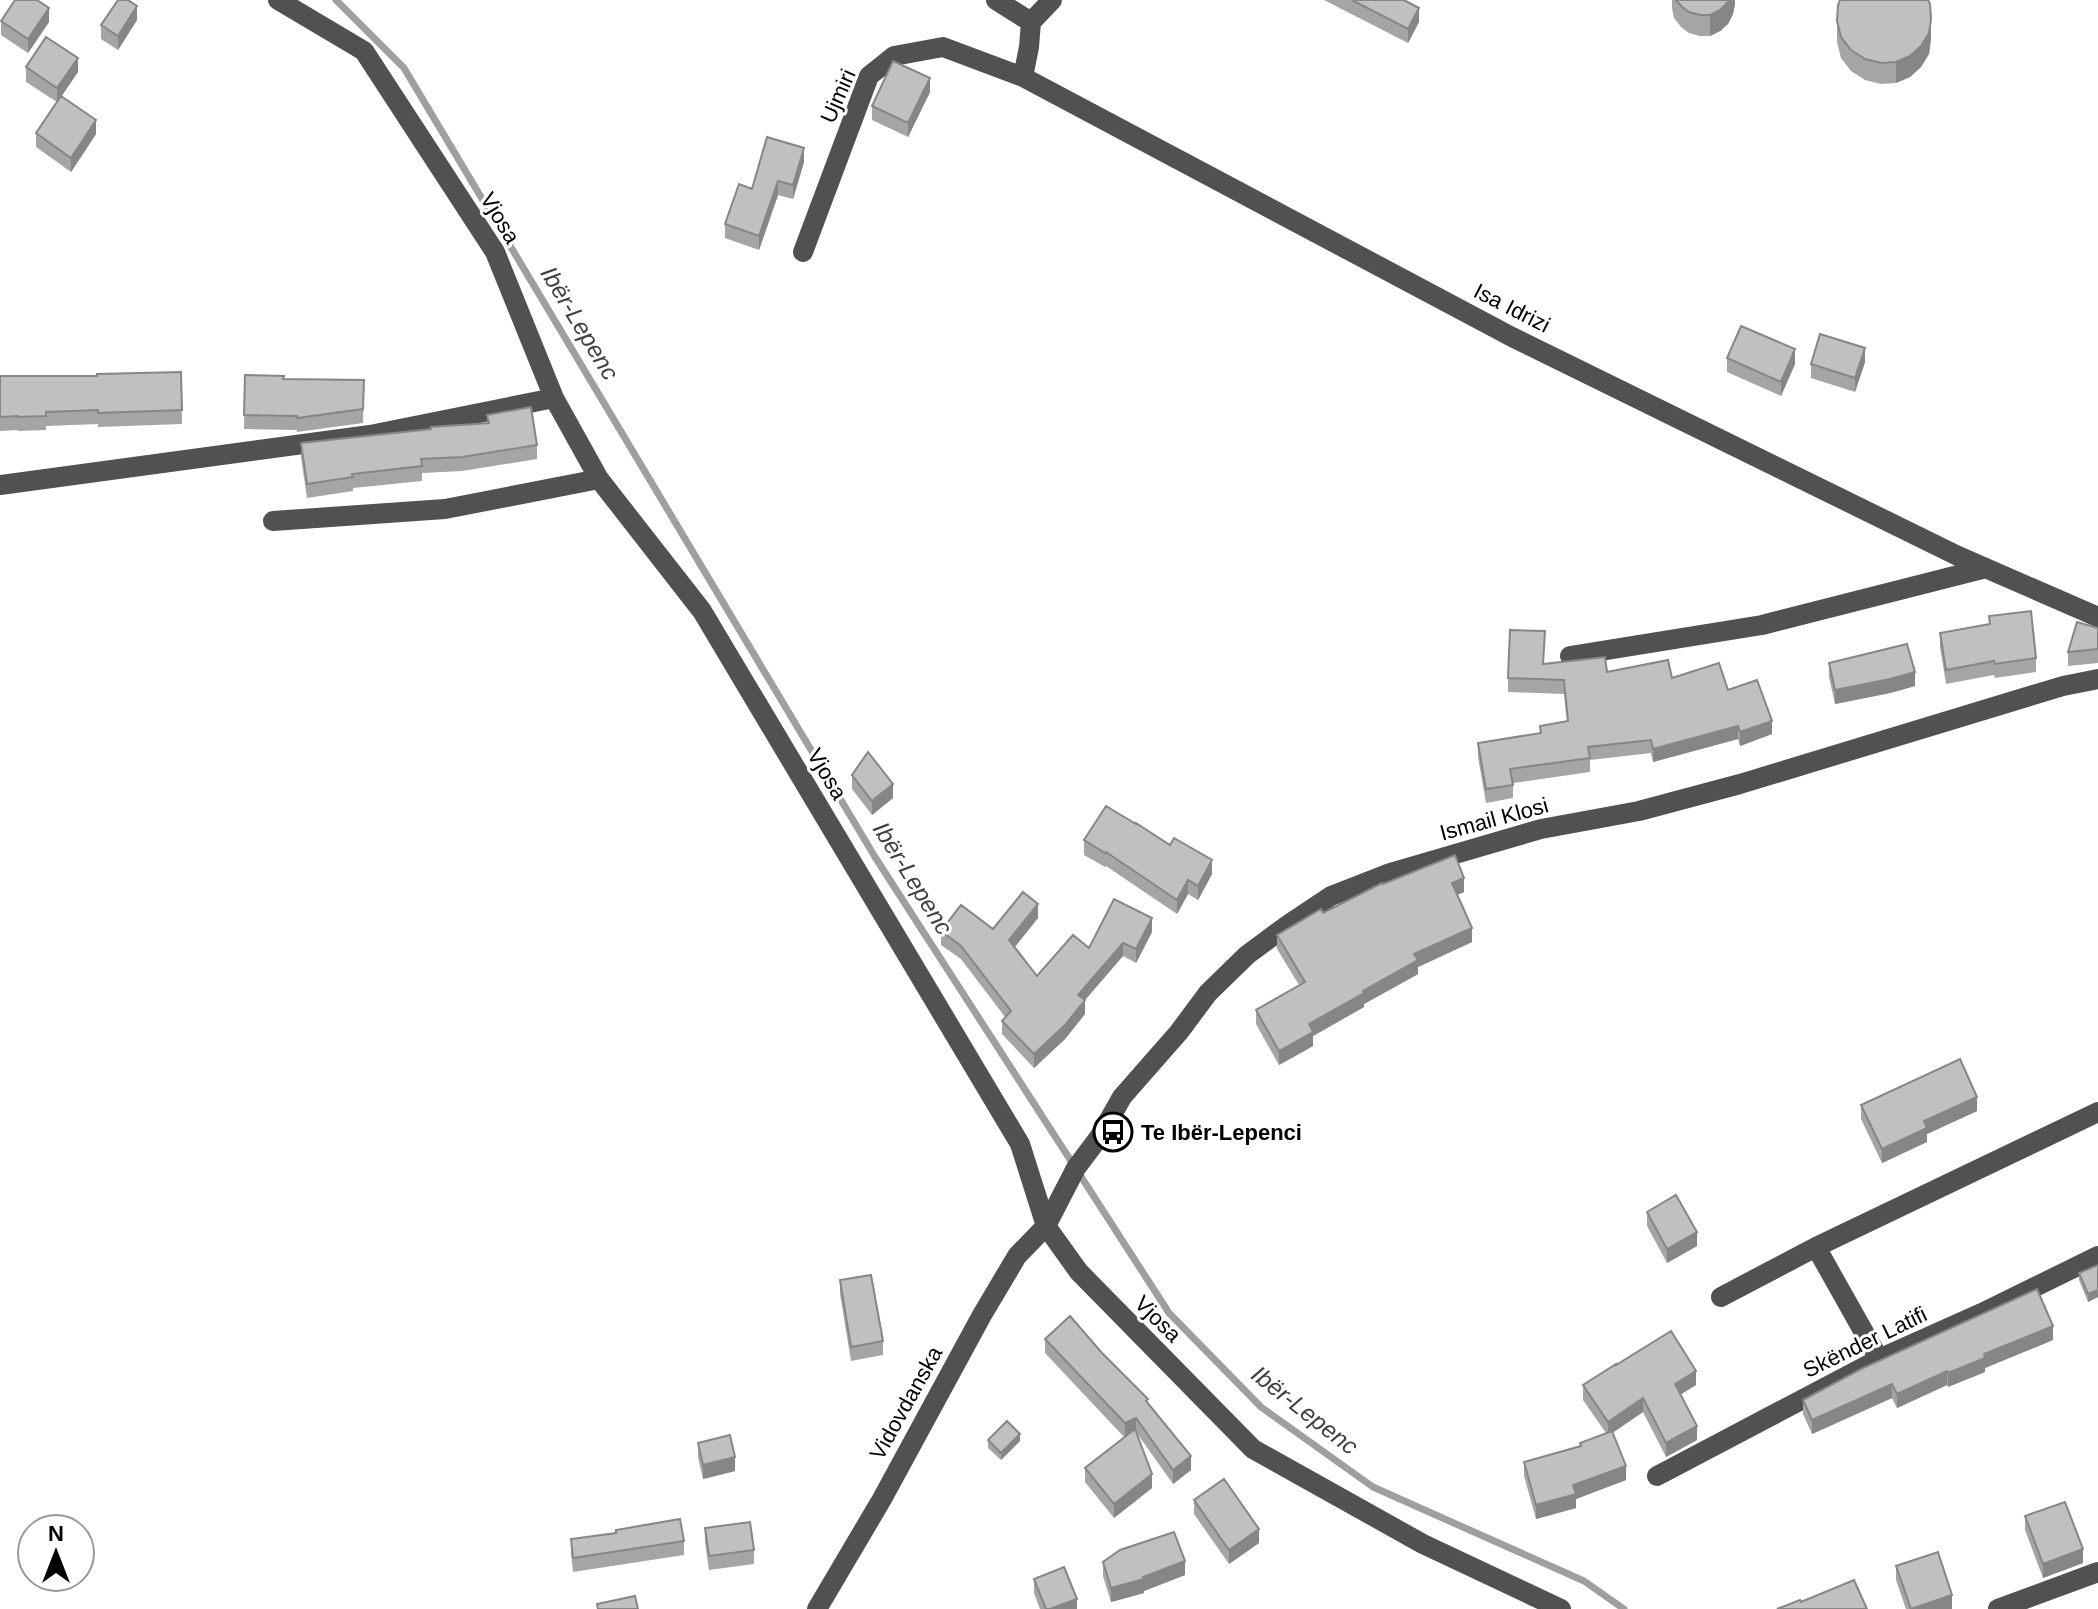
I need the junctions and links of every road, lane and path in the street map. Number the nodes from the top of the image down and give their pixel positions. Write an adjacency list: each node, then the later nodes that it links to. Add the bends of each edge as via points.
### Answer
1 (278, 0): 7 (street, Vjosa, via 364,51 495,252)
2 (996, 0): 4 (street)
3 (1052, 0): 4 (street)
4 (1031, 22): 5 (street)
5 (1023, 77): 6 (street, Ujmiri, via 943,47 894,56 869,76); 11 (street, Isa Idrizi, via 1512,337)
6 (803, 252)
7 (554, 398): 8 (street, Vjosa); 9 (street, via 370,435)
8 (599, 479): 10 (street, via 445,509); 16 (street, Vjosa, via 711,625 1020,1144)
9 (0, 485)
10 (273, 521)
11 (1986, 568): 12 (street, Isa Idrizi); 13 (street, via 1762,625)
12 (2098, 617)
13 (1570, 656)
14 (2098, 679): 16 (street, Ismail Klosi, via 1740,784 1639,811 1541,829 1331,896 1247,955 1208,993 1122,1097)
15 (2098, 1112): 17 (street)
16 (1046, 1226): 23 (street, Vidovdanska, via 1017,1256); 24 (street, Vjosa, via 1079,1272 1253,1449 1423,1544)
17 (1816, 1247): 19 (street); 20 (street)
18 (2098, 1256): 20 (street, Skënder Latifi)
19 (1721, 1297)
20 (1879, 1359): 21 (street, Skënder Latifi)
21 (1657, 1476)
22 (2098, 1572): 25 (street)
23 (817, 1609)
24 (1561, 1609)
25 (1998, 1609)

